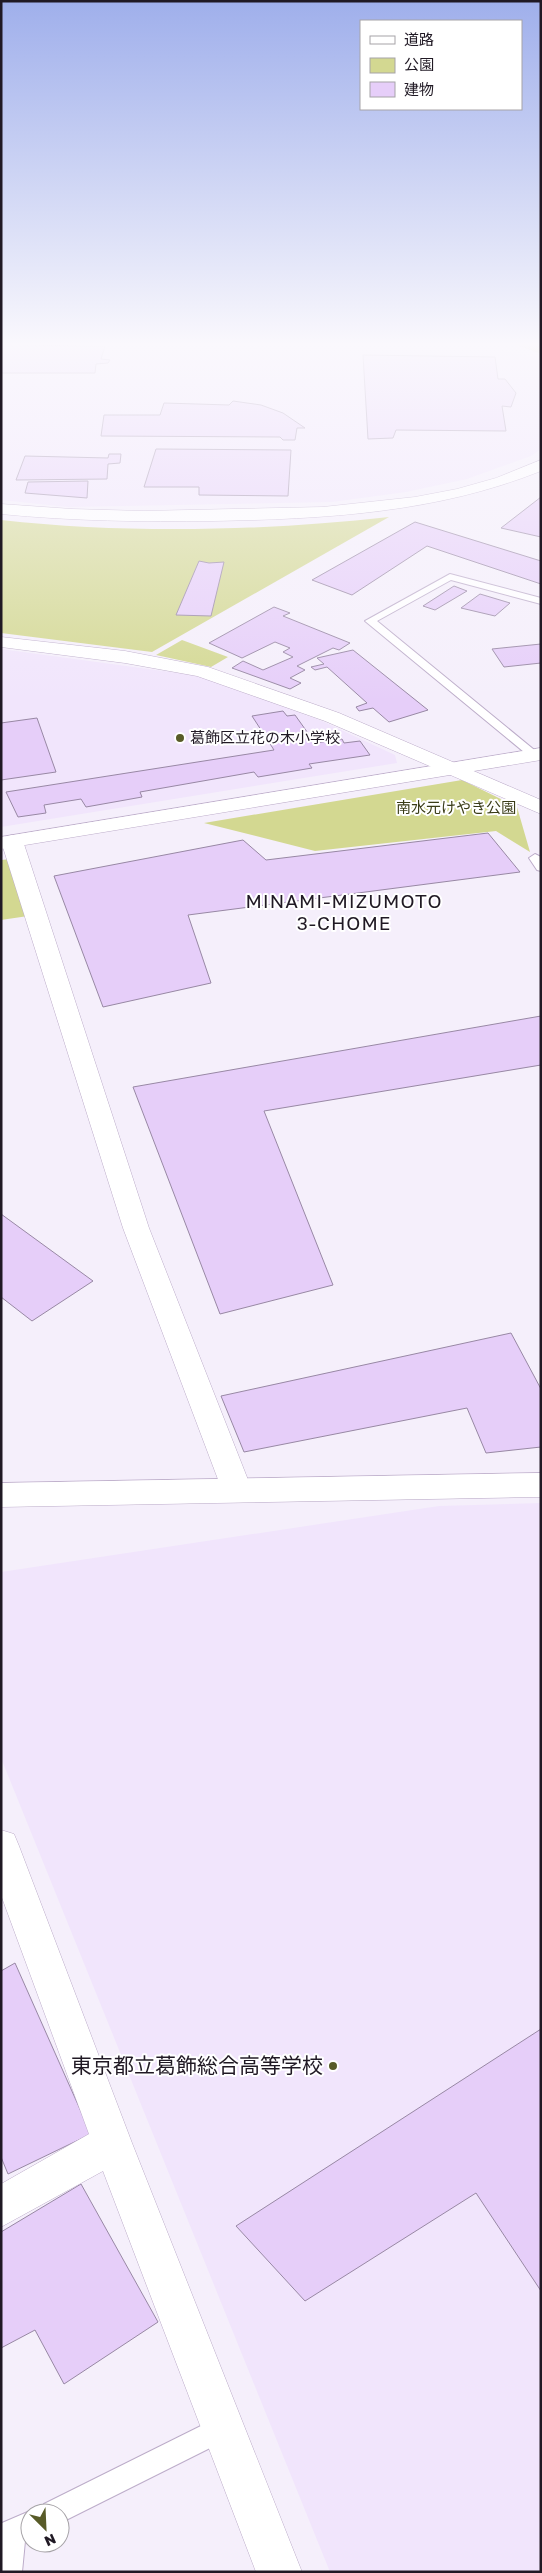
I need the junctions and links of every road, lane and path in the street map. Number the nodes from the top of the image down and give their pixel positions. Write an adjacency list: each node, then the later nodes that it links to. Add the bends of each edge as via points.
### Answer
1 (541, 464): 2 (street, via 458,492 336,511 88,516)
2 (1, 509)
3 (541, 601): 5 (lane, via 450,577 370,621)
4 (1, 642): 6 (street, via 126,657 201,671 332,717)
5 (538, 755): 6 (street)
6 (450, 768): 7 (street); 8 (street)
7 (541, 808)
8 (7, 842): 10 (street, via 136,1228)
9 (541, 1485): 10 (street)
10 (236, 1490): 11 (street)
11 (1, 1495)
12 (5, 1868): 13 (street)
13 (112, 2143): 14 (street); 15 (street)
14 (1, 2207)
15 (223, 2428): 16 (lane); 19 (street)
16 (70, 2504)
17 (20, 2529): 18 (lane, via 12,2533)
18 (8, 2572)
19 (279, 2572)

